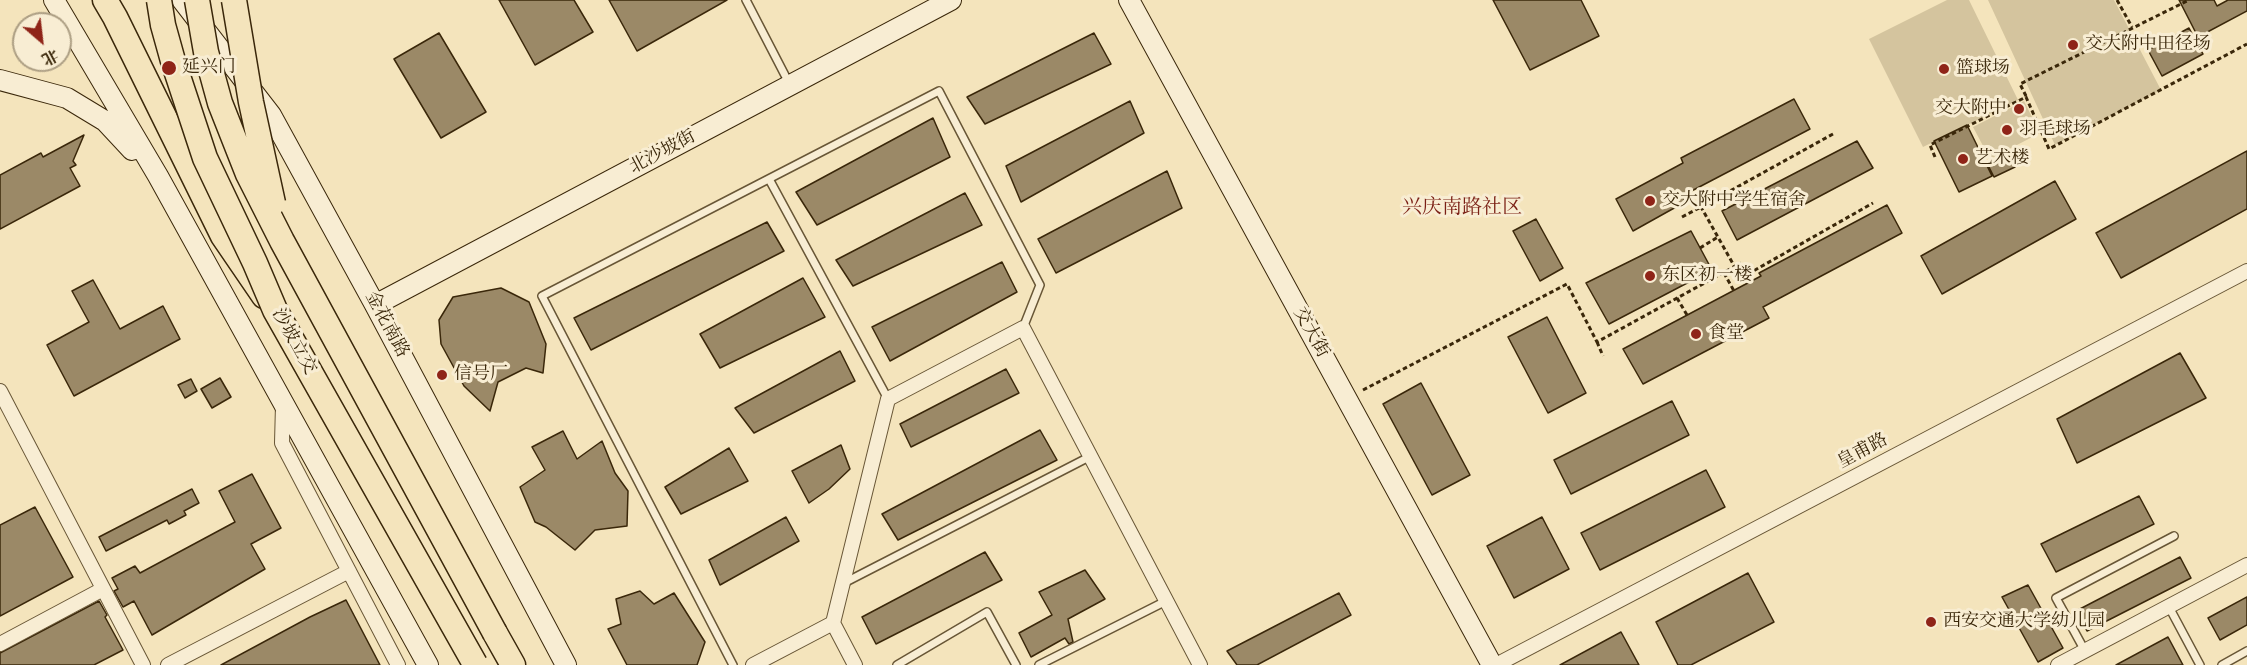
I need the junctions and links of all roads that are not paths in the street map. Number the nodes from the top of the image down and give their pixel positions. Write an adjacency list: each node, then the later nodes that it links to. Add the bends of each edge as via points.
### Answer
1 (54, 0): 16 (main road)
2 (93, 0): 12 (highway)
3 (105, 0): 12 (highway)
4 (159, 0): 21 (highway, 沙坡立交, bridge, via 173,62 205,158)
5 (182, 0): 15 (main road, 金花南路)
6 (197, 0): 18 (highway, bridge, via 220,103 248,174)
7 (225, 0): 15 (main road, via 234,36)
8 (234, 0): 18 (highway, bridge, via 251,102)
9 (746, 0): 14 (lane)
10 (951, 0): 14 (main road, 北沙坡街)
11 (1129, 0): 52 (main road, 交大街)
12 (137, 62): 21 (highway, bridge, via 222,236)
13 (0, 80): 16 (main road, via 67,98 105,122)
14 (791, 86): 20 (main road, 北沙坡街)
15 (271, 115): 20 (main road, 金花南路)
16 (158, 176): 25 (main road)
17 (769, 179): 22 (lane, via 939,92 1040,285); 24 (lane); 45 (lane, via 542,296)
18 (282, 241): 43 (highway, bridge)
19 (2247, 271): 52 (street, 皇甫路)
20 (375, 305): 44 (main road, 金花南路)
21 (275, 310): 38 (highway, 沙坡立交, bridge)
22 (1023, 328): 24 (street); 26 (street)
23 (0, 391): 31 (street)
24 (888, 399): 30 (street)
25 (283, 403): 29 (street, via 282,443); 42 (main road)
26 (1091, 456): 30 (lane); 32 (street)
27 (2174, 536): 36 (lane, via 2056,598)
28 (2247, 565): 33 (street)
29 (349, 571): 40 (street); 41 (street)
30 (842, 584): 34 (street)
31 (103, 589): 35 (street); 39 (street)
32 (1166, 601): 50 (lane); 51 (street)
33 (2169, 607): 36 (street); 54 (lane)
34 (833, 623): 46 (street); 47 (street)
35 (0, 644)
36 (2085, 651): 53 (street)
37 (2247, 651): 55 (lane)
38 (475, 664)
39 (143, 665)
40 (168, 665)
41 (398, 665)
42 (428, 665)
43 (513, 665)
44 (566, 665)
45 (733, 665)
46 (753, 665)
47 (855, 665)
48 (897, 665): 49 (lane, via 987,612)
49 (1016, 665)
50 (1040, 665)
51 (1200, 665)
52 (1494, 665)
53 (2058, 665)
54 (2200, 665)
55 (2222, 665)

